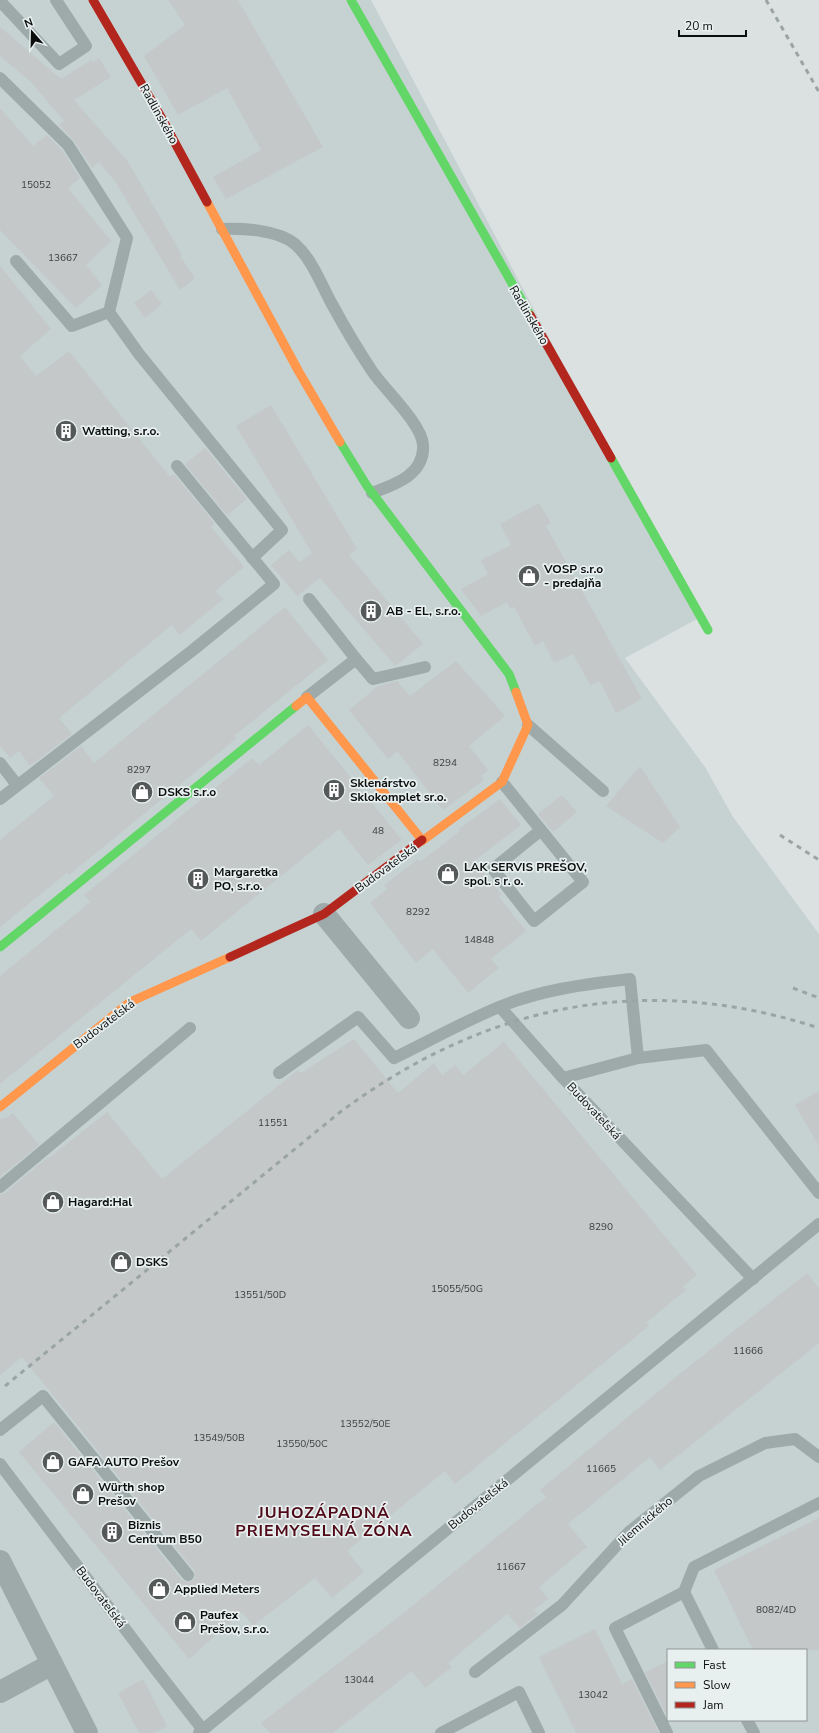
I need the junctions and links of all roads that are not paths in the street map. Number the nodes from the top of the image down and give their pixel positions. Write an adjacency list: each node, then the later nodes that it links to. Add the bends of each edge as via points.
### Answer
1 (56, 0): 4 (lane, via 86,46 59,64)
2 (93, 0): 6 (street, Radlinského)
3 (351, 0): 13 (street, Radlinského)
4 (0, 1)
5 (0, 78): 8 (lane, via 68,145 127,238)
6 (222, 229): 10 (street, Radlinského, via 299,372); 10 (lane, via 260,231 294,243 306,256 373,372 417,427 424,445 422,458 410,476)
7 (16, 261): 8 (lane, via 72,326)
8 (109, 312): 11 (lane, via 139,354 282,530)
9 (177, 466): 11 (lane)
10 (372, 493): 17 (street, Radlinského, via 509,674)
11 (252, 558): 20 (lane, via 274,584)
12 (309, 600): 14 (lane)
13 (708, 630)
14 (356, 659): 15 (lane, via 373,679); 16 (lane)
15 (425, 667)
16 (307, 698): 24 (street, Budovateľská); 26 (street)
17 (528, 725): 19 (street); 21 (lane)
18 (0, 764): 20 (lane)
19 (502, 782): 23 (lane); 24 (street)
20 (17, 786): 22 (lane)
21 (603, 791)
22 (0, 799)
23 (541, 830): 23 (lane, via 583,882 534,921 493,869)
24 (422, 842): 25 (street, Budovateľská)
25 (324, 914): 28 (street); 33 (street, Budovateľská, via 130,1002)
26 (0, 947)
27 (500, 1007): 30 (lane, via 546,992 588,983 630,979); 31 (lane, via 394,1058 358,1017); 32 (lane)
28 (409, 1018)
29 (190, 1028): 34 (lane)
30 (638, 1058): 32 (lane, Budovateľská); 35 (lane, Budovateľská, via 706,1050)
31 (279, 1073)
32 (563, 1078): 37 (lane, Budovateľská)
33 (0, 1107)
34 (0, 1187)
35 (819, 1193)
36 (819, 1224): 37 (lane, Budovateľská)
37 (753, 1279): 50 (lane, Budovateľská)
38 (0, 1430): 43 (lane, via 43,1396)
39 (819, 1457): 47 (lane, Jilemnického, via 795,1439 765,1443 698,1476 630,1532 562,1605)
40 (0, 1464): 50 (lane, Budovateľská)
41 (819, 1503): 44 (lane, via 694,1567)
42 (0, 1562): 46 (street)
43 (188, 1575)
44 (684, 1592): 45 (lane); 54 (lane, via 615,1628)
45 (712, 1649)
46 (52, 1664): 48 (street); 51 (street)
47 (475, 1672)
48 (0, 1692)
49 (748, 1721): 55 (lane)
50 (201, 1731)
51 (87, 1733)
52 (441, 1733): 53 (lane, via 519,1692)
53 (539, 1733)
54 (667, 1733)
55 (754, 1733)

